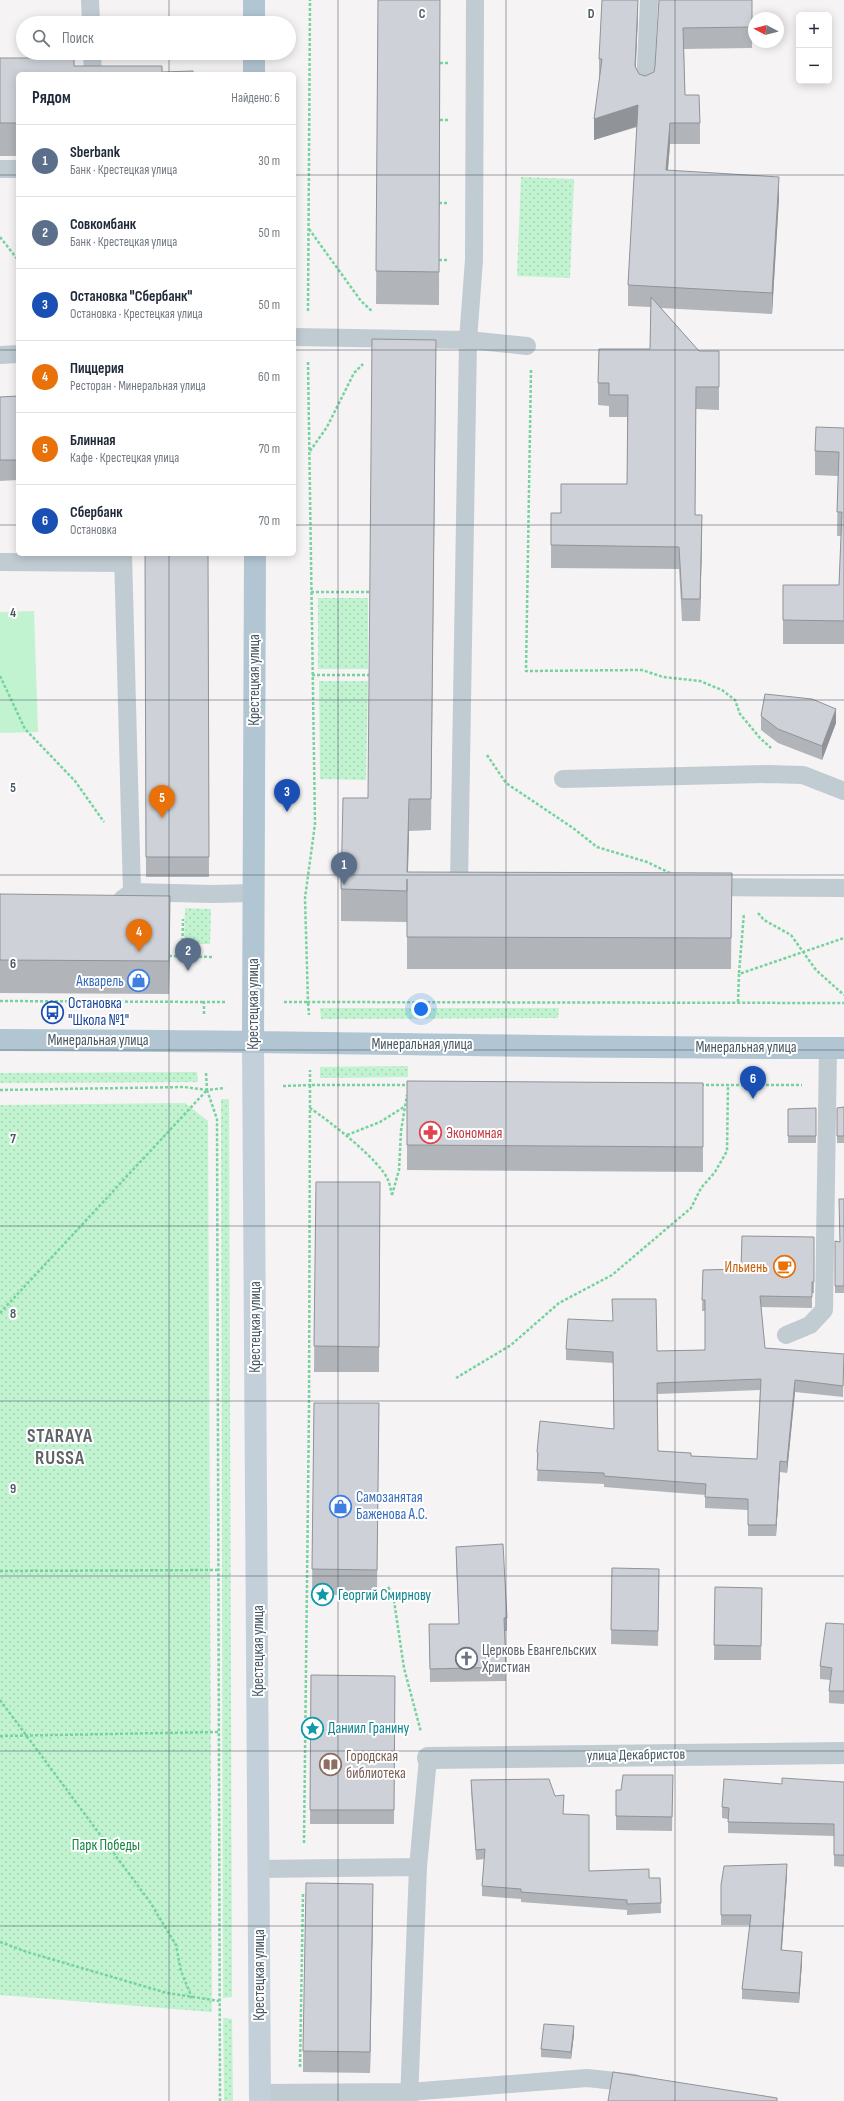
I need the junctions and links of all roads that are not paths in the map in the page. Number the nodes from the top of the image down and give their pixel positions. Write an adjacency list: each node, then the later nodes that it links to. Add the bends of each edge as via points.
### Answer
1 (90, 0): 5 (lane)
2 (254, 0): 6 (main road)
3 (475, 0): 15 (lane, via 474,260)
4 (649, 0): 11 (lane)
5 (90, 16)
6 (254, 16)
7 (92, 60): 9 (lane)
8 (254, 60): 10 (main road)
9 (93, 72)
10 (254, 72)
11 (645, 87)
12 (0, 169): 13 (lane)
13 (16, 169)
14 (301, 337): 15 (lane)
15 (468, 340): 16 (lane); 24 (lane, via 459,884)
16 (527, 346)
17 (16, 354): 18 (lane)
18 (0, 355)
19 (255, 556): 28 (main road, Крестецкая улица)
20 (123, 558): 21 (lane); 27 (lane)
21 (0, 562)
22 (563, 779): 23 (lane, via 803,775)
23 (844, 790)
24 (490, 885)
25 (694, 887): 26 (lane)
26 (844, 888)
27 (132, 892): 28 (lane); 29 (lane, via 116,902)
28 (253, 892): 31 (main road, Крестецкая улица)
29 (108, 902)
30 (0, 1040): 31 (main road, Минеральная улица)
31 (253, 1042): 32 (main road, Минеральная улица); 37 (main road, Крестецкая улица)
32 (836, 1048): 33 (lane, via 828,1086 824,1310 810,1325)
33 (786, 1335)
34 (844, 1753): 35 (street, улица Декабристов)
35 (428, 1758): 36 (lane)
36 (418, 1867): 37 (lane); 41 (lane)
37 (259, 1869): 40 (main road, Крестецкая улица)
38 (651, 2084): 41 (lane, via 588,2078)
39 (369, 2096): 40 (lane, via 300,2094); 41 (lane)
40 (260, 2097)
41 (409, 2097)

